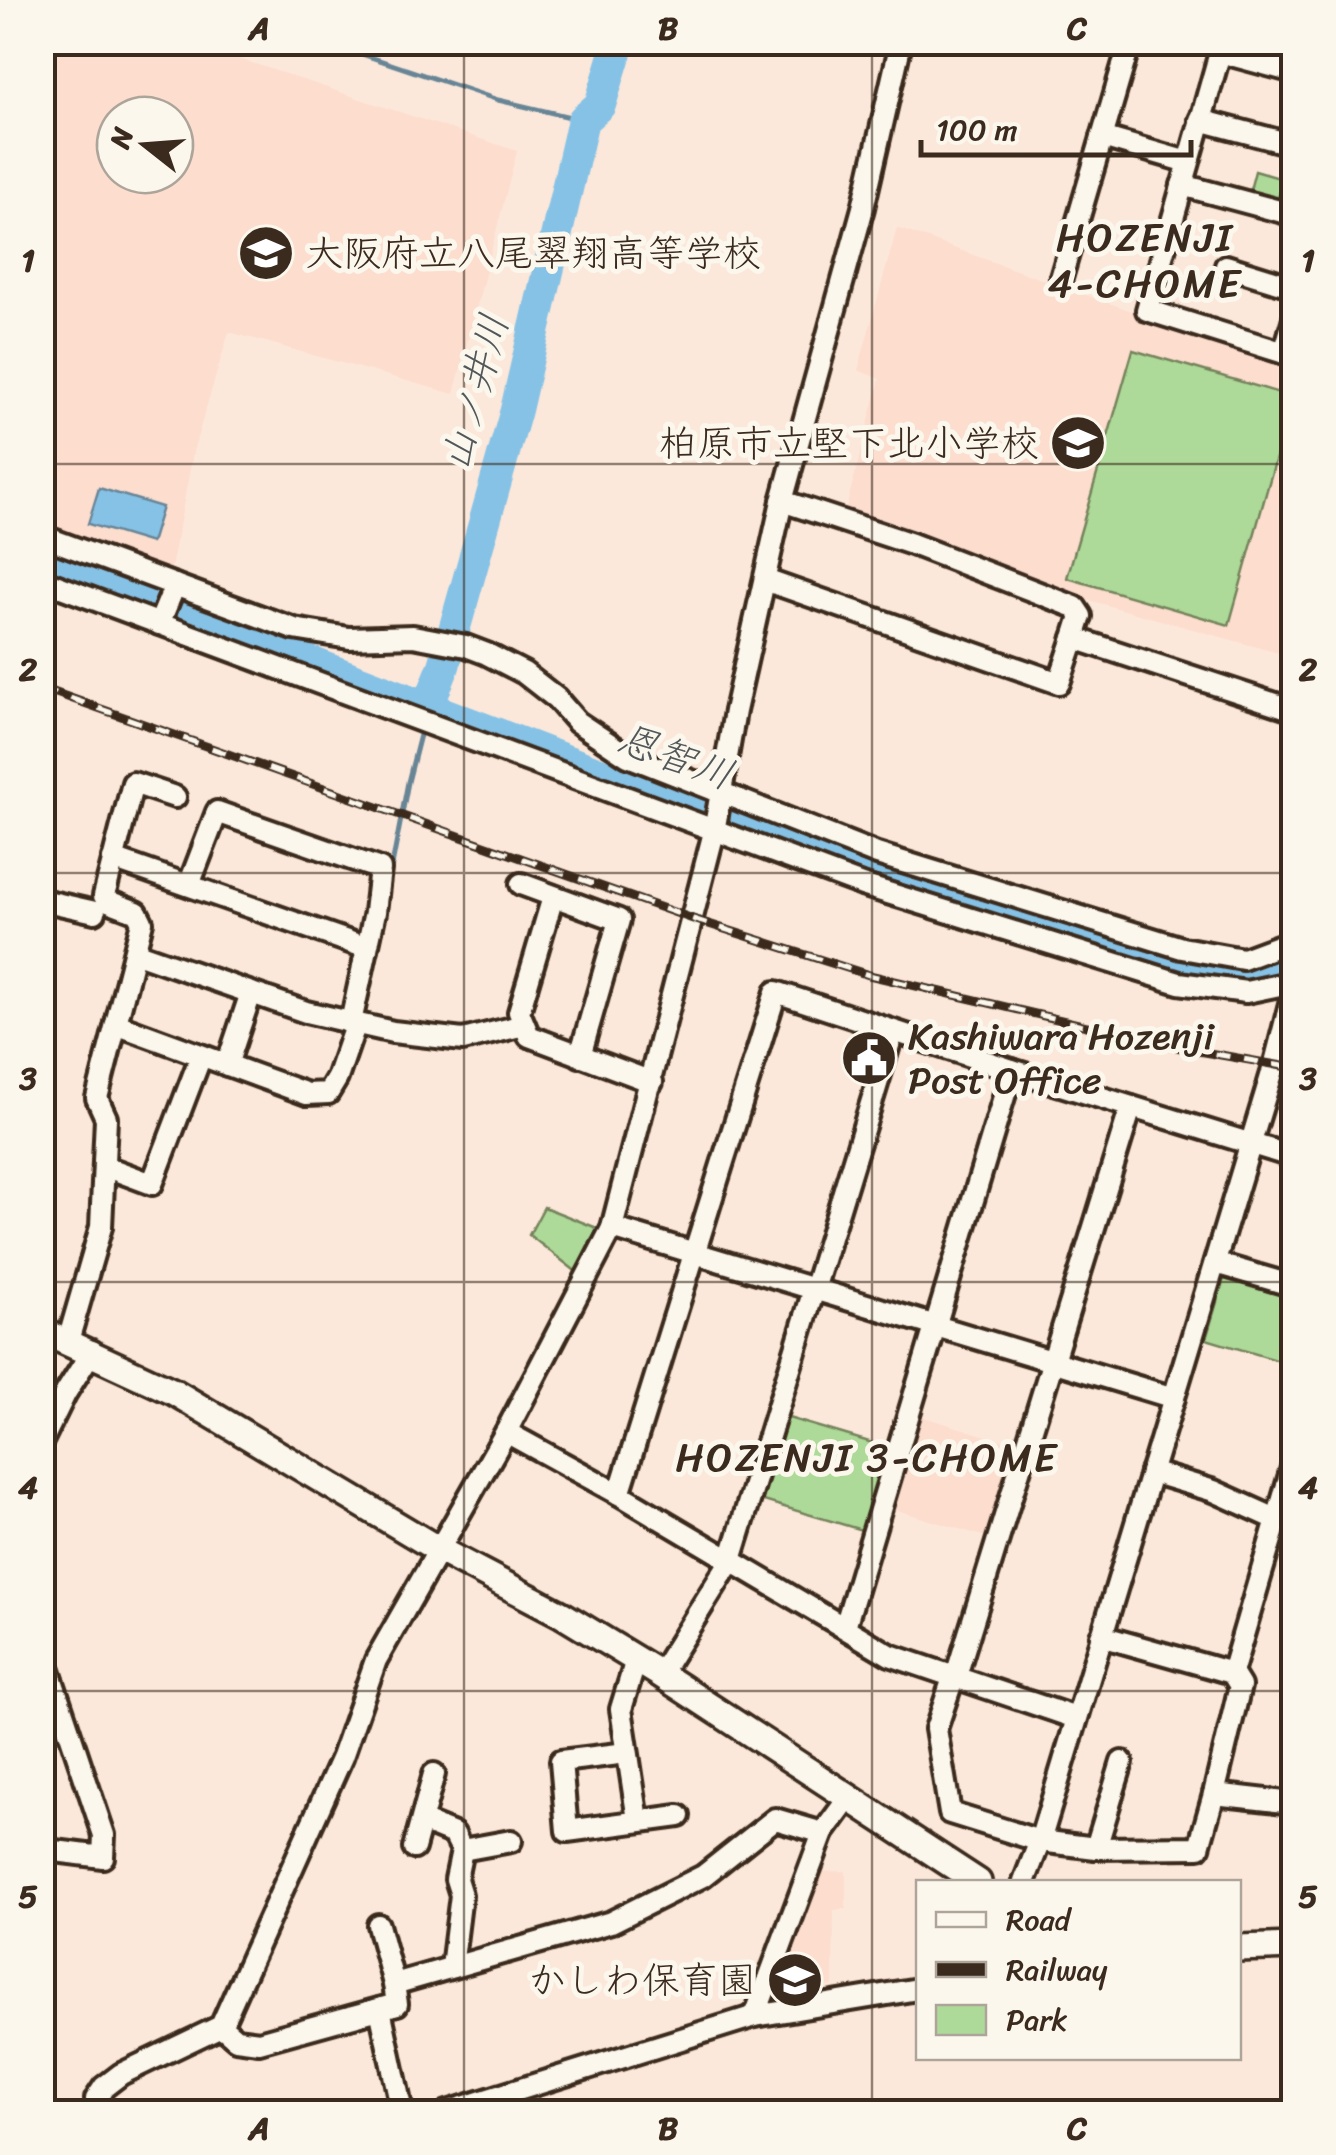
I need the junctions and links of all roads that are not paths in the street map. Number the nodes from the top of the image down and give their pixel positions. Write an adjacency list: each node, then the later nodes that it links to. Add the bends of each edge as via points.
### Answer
1 (901, 42): 16 (street)
2 (1130, 42): 6 (street)
3 (1221, 47): 4 (street); 5 (street)
4 (1294, 72)
5 (1200, 120): 7 (street); 8 (street)
6 (1102, 136): 8 (street); 12 (street)
7 (1294, 145)
8 (1188, 162): 9 (street)
9 (1182, 185): 10 (street); 15 (street, via 1147,310)
10 (1294, 215)
11 (1226, 266): 13 (street)
12 (1061, 278)
13 (1294, 287)
14 (1294, 318): 15 (street)
15 (1289, 354)
16 (782, 501): 19 (street); 22 (street, via 1075,607 1081,616)
17 (42, 536): 20 (street)
18 (42, 580): 21 (street)
19 (765, 580): 22 (street, via 1059,683); 25 (street)
20 (174, 588): 21 (street); 25 (street, via 294,629 412,636 487,654 524,673 601,740)
21 (161, 619): 26 (street)
22 (1074, 638): 23 (street)
23 (1294, 710)
24 (175, 797): 27 (street, via 134,783)
25 (719, 797): 26 (street); 33 (street, via 877,854 1182,948 1242,959)
26 (714, 830): 36 (street, via 862,885 1178,984 1246,992); 46 (street)
27 (113, 859): 29 (street); 35 (street, via 104,896 137,912 142,922)
28 (521, 884): 30 (street)
29 (189, 886): 34 (street); 34 (street, via 217,812 235,818 380,870)
30 (553, 898): 40 (street, via 520,1012); 43 (street, via 619,920)
31 (42, 900): 32 (street)
32 (95, 912)
33 (1294, 940)
34 (367, 948): 38 (street)
35 (136, 952): 37 (street); 39 (street)
36 (1289, 986): 48 (street)
37 (250, 993): 38 (street); 44 (street)
38 (353, 1023): 40 (street, via 463,1040); 44 (street, via 328,1093 307,1094)
39 (116, 1024): 42 (street); 50 (street, via 98,1098 106,1118)
40 (524, 1026): 43 (street, via 528,1036)
41 (893, 1032): 45 (street); 52 (street, via 776,992); 55 (street)
42 (201, 1056): 44 (street); 50 (street, via 152,1184)
43 (580, 1056): 46 (street)
44 (227, 1065)
45 (1012, 1070): 47 (street); 56 (street)
46 (652, 1082): 51 (street)
47 (1132, 1106): 48 (street); 59 (street)
48 (1250, 1144): 49 (street); 53 (street)
49 (1294, 1157)
50 (104, 1166): 58 (street, via 101,1227)
51 (612, 1228): 52 (street); 61 (street)
52 (696, 1252): 55 (street); 65 (street)
53 (1214, 1263): 54 (street); 60 (street)
54 (1294, 1286)
55 (815, 1291): 56 (street); 68 (street)
56 (934, 1328): 59 (street); 69 (street)
57 (42, 1331): 58 (street)
58 (80, 1346): 62 (street); 67 (street, via 174,1392)
59 (1054, 1364): 60 (street); 75 (street)
60 (1174, 1398): 64 (street)
61 (506, 1432): 65 (street); 67 (street)
62 (42, 1441)
63 (1294, 1460): 66 (street)
64 (1151, 1472): 66 (street); 70 (street)
65 (618, 1494): 68 (street)
66 (1276, 1519): 73 (street)
67 (438, 1550): 72 (street); 103 (street, via 376,1660 342,1757)
68 (732, 1560): 69 (street); 74 (street)
69 (845, 1627): 75 (street)
70 (1100, 1636): 73 (street); 76 (street)
71 (42, 1650): 92 (street, via 104,1834 103,1857)
72 (636, 1660): 74 (street); 77 (street, via 621,1709)
73 (1232, 1673): 80 (street, via 1240,1686)
74 (660, 1674): 81 (street)
75 (954, 1679): 76 (street); 88 (street, via 936,1728 950,1813)
76 (1076, 1718): 88 (street)
77 (627, 1752): 84 (street); 84 (street, via 561,1761 567,1831)
78 (1122, 1762): 90 (street)
79 (434, 1774): 85 (street)
80 (1214, 1794): 82 (street); 90 (street, via 1199,1847)
81 (848, 1799): 86 (street); 93 (street)
82 (1294, 1803)
83 (679, 1816): 84 (street)
84 (638, 1820)
85 (422, 1822): 89 (street); 91 (street, via 454,1834)
86 (823, 1833): 98 (street, via 776,1819 703,1876 611,1922); 102 (street)
87 (511, 1841): 91 (street)
88 (1040, 1841): 90 (street); 94 (street)
89 (414, 1848)
90 (1096, 1848)
91 (462, 1850): 98 (street)
92 (44, 1853)
93 (975, 1880)
94 (1025, 1880)
95 (378, 1924): 99 (street)
96 (1294, 1946): 97 (street)
97 (1241, 1948)
98 (452, 1966): 99 (street)
99 (394, 1984): 101 (street, via 398,2004)
100 (916, 1989): 102 (street)
101 (380, 2009): 103 (street, via 259,2042 236,2040); 105 (street)
102 (755, 2016): 106 (street)
103 (221, 2026): 104 (street, via 121,2074)
104 (95, 2103)
105 (402, 2112)
106 (447, 2112)

